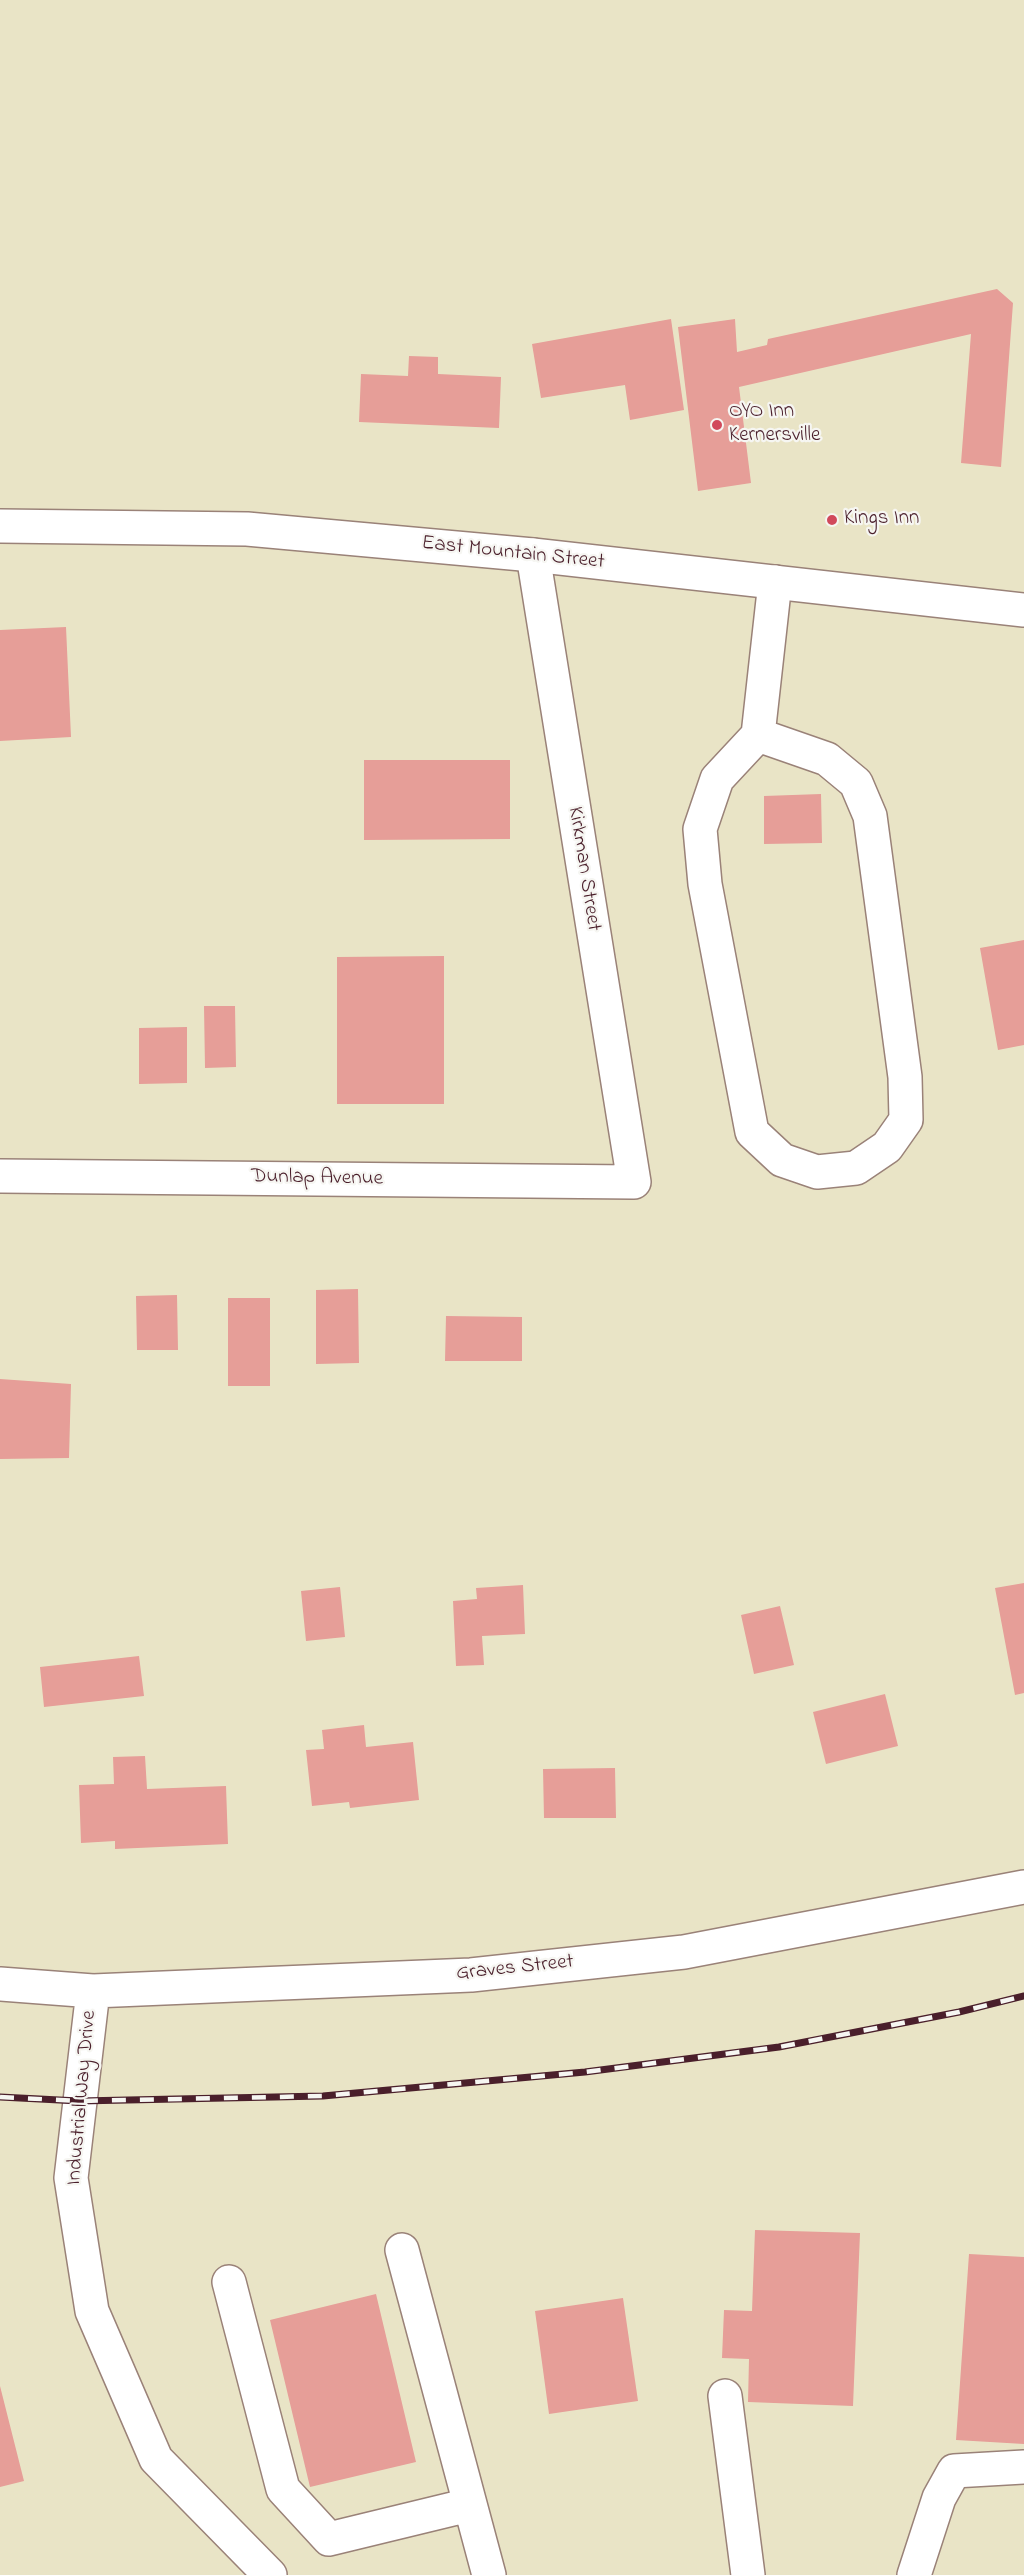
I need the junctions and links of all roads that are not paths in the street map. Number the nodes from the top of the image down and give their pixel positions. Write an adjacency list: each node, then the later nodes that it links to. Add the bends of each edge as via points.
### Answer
1 (0, 526): 2 (street, East Mountain Street, via 247,529)
2 (533, 555): 3 (street, East Mountain Street); 7 (street, Kirkman Street)
3 (775, 582): 4 (street, East Mountain Street); 5 (street)
4 (1024, 610)
5 (758, 735): 5 (street, via 717,779 700,829 705,885 752,1132 782,1160 817,1172 855,1168 887,1147 906,1120 905,1077 870,816 856,783 827,759)
6 (0, 1176): 7 (street, Dunlap Avenue)
7 (634, 1182)
8 (1024, 1887): 10 (street, Graves Street, via 672,1953 471,1975)
9 (0, 1984): 10 (street, Graves Street)
10 (93, 1991): 16 (street, Industrial Way Drive, via 71,2178 92,2311 156,2459)
11 (402, 2250): 15 (street)
12 (229, 2282): 15 (street, via 283,2489 329,2539)
13 (725, 2396): 18 (street)
14 (1024, 2467): 19 (street, via 954,2471 939,2498)
15 (469, 2505): 17 (street)
16 (270, 2575)
17 (489, 2575)
18 (748, 2575)
19 (914, 2575)

